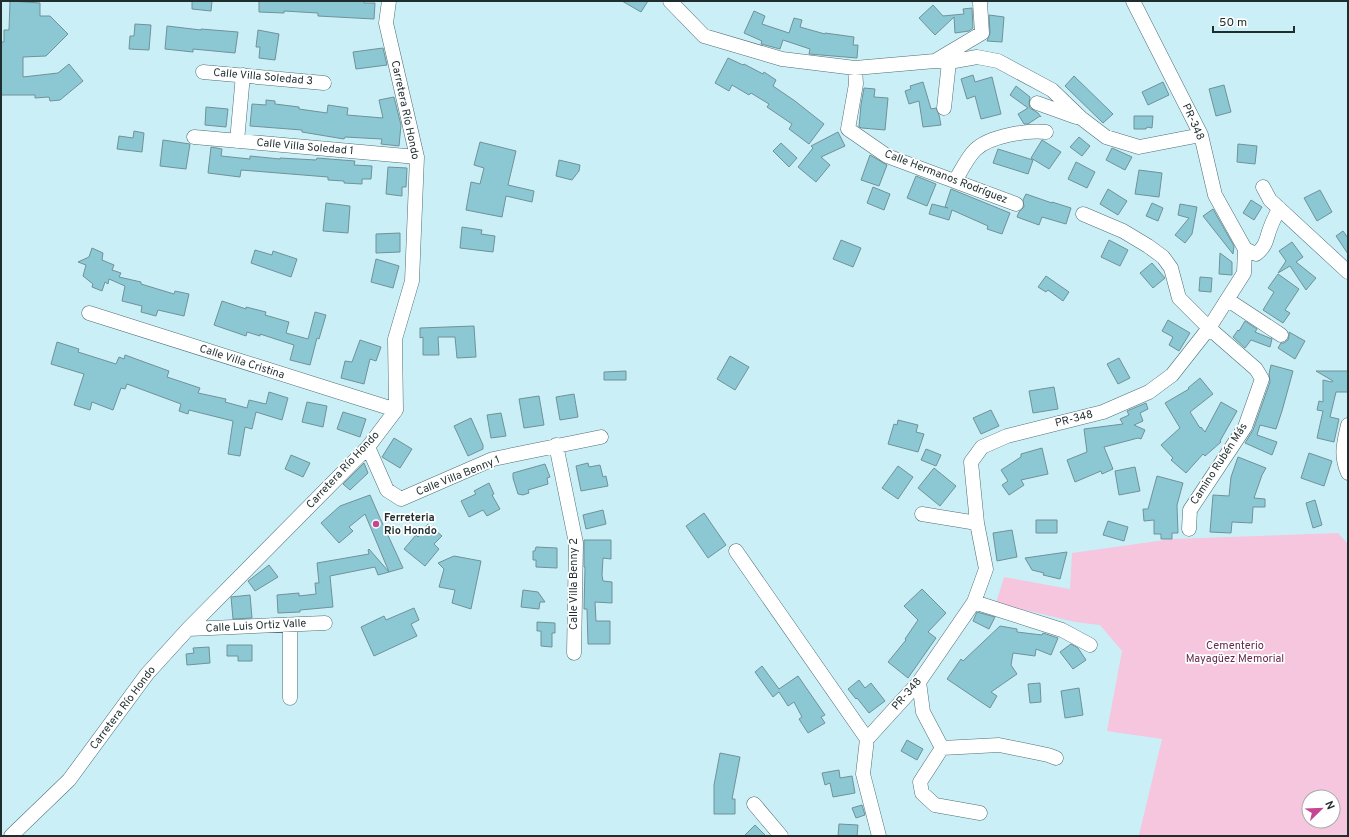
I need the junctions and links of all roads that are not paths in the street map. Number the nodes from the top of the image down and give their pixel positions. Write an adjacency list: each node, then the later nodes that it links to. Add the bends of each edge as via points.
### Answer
1 (389, 1): 18 (street, Carretera Río Hondo, via 386,23)
2 (670, 1): 7 (street, via 704,36 782,59)
3 (1133, 1): 15 (street, PR-348 / PR-348)
4 (980, 3): 5 (street, via 982,33)
5 (935, 61): 6 (street); 7 (street)
6 (949, 62): 12 (street); 13 (street, via 977,57 998,61 1052,90)
7 (855, 68): 19 (street, Calle Hermanos Rodríguez, via 856,84 848,129 886,156)
8 (203, 72): 9 (street, Calle Villa Soledad 3)
9 (243, 75): 10 (street, Calle Villa Soledad 3); 17 (street)
10 (324, 83)
11 (1037, 103): 13 (street)
12 (944, 108)
13 (1081, 118): 15 (street, via 1106,137 1139,147)
14 (1046, 132): 19 (street, via 996,138 976,149)
15 (1201, 135): 24 (street, PR-348 / PR-348, via 1215,195)
16 (194, 137): 17 (street, Calle Villa Soledad 1)
17 (237, 141): 18 (street, Calle Villa Soledad 1)
18 (417, 157): 30 (street, Carretera Río Hondo, via 412,281 395,340)
19 (955, 181): 21 (street, Calle Hermanos Rodríguez)
20 (1262, 187): 22 (street)
21 (1016, 204)
22 (1279, 208): 24 (street, via 1261,250 1256,254); 25 (street)
23 (1083, 214): 28 (street, via 1123,231 1163,257 1170,268 1179,298)
24 (1245, 249): 26 (street, PR-348 / PR-348, via 1244,273)
25 (1348, 272)
26 (1228, 300): 28 (street, PR-348 / PR-348); 29 (street)
27 (89, 313): 30 (street, Calle Villa Cristina)
28 (1209, 328): 37 (street, PR-348 / PR-348, via 1172,375 1149,392 1102,412 1007,436 982,447 971,462); 38 (street, Camino Rubén Más, via 1256,369 1262,379 1245,427 1190,510)
29 (1281, 335)
30 (396, 410): 34 (street, Carretera Río Hondo)
31 (1348, 425): 35 (street, via 1342,453)
32 (601, 437): 33 (street, Calle Villa Benny 1)
33 (556, 445): 34 (street, Calle Villa Benny 1, via 493,460 401,499 387,490); 45 (street, Calle Villa Benny 2, via 576,543)
34 (368, 447): 43 (street, Carretera Río Hondo)
35 (1348, 473)
36 (922, 514): 37 (street)
37 (977, 523): 40 (street, PR-348 / PR-348, via 986,569)
38 (1189, 529)
39 (736, 551): 48 (street)
40 (974, 602): 44 (street, via 1062,630); 46 (street, PR-348 / PR-348)
41 (325, 623): 42 (street, Calle Luis Ortiz Valle)
42 (290, 625): 43 (street, Calle Luis Ortiz Valle); 47 (street)
43 (188, 630): 53 (street, Carretera Río Hondo, via 147,674 69,780)
44 (1090, 645)
45 (574, 653)
46 (919, 682): 48 (street, PR-348 / PR-348); 49 (street, via 923,712)
47 (290, 698)
48 (867, 739): 55 (street, via 863,774)
49 (942, 748): 50 (street, via 999,745); 52 (street, via 920,782 922,793 936,805)
50 (1056, 758)
51 (754, 804): 54 (street)
52 (980, 813)
53 (11, 836)
54 (781, 836)
55 (879, 836)

